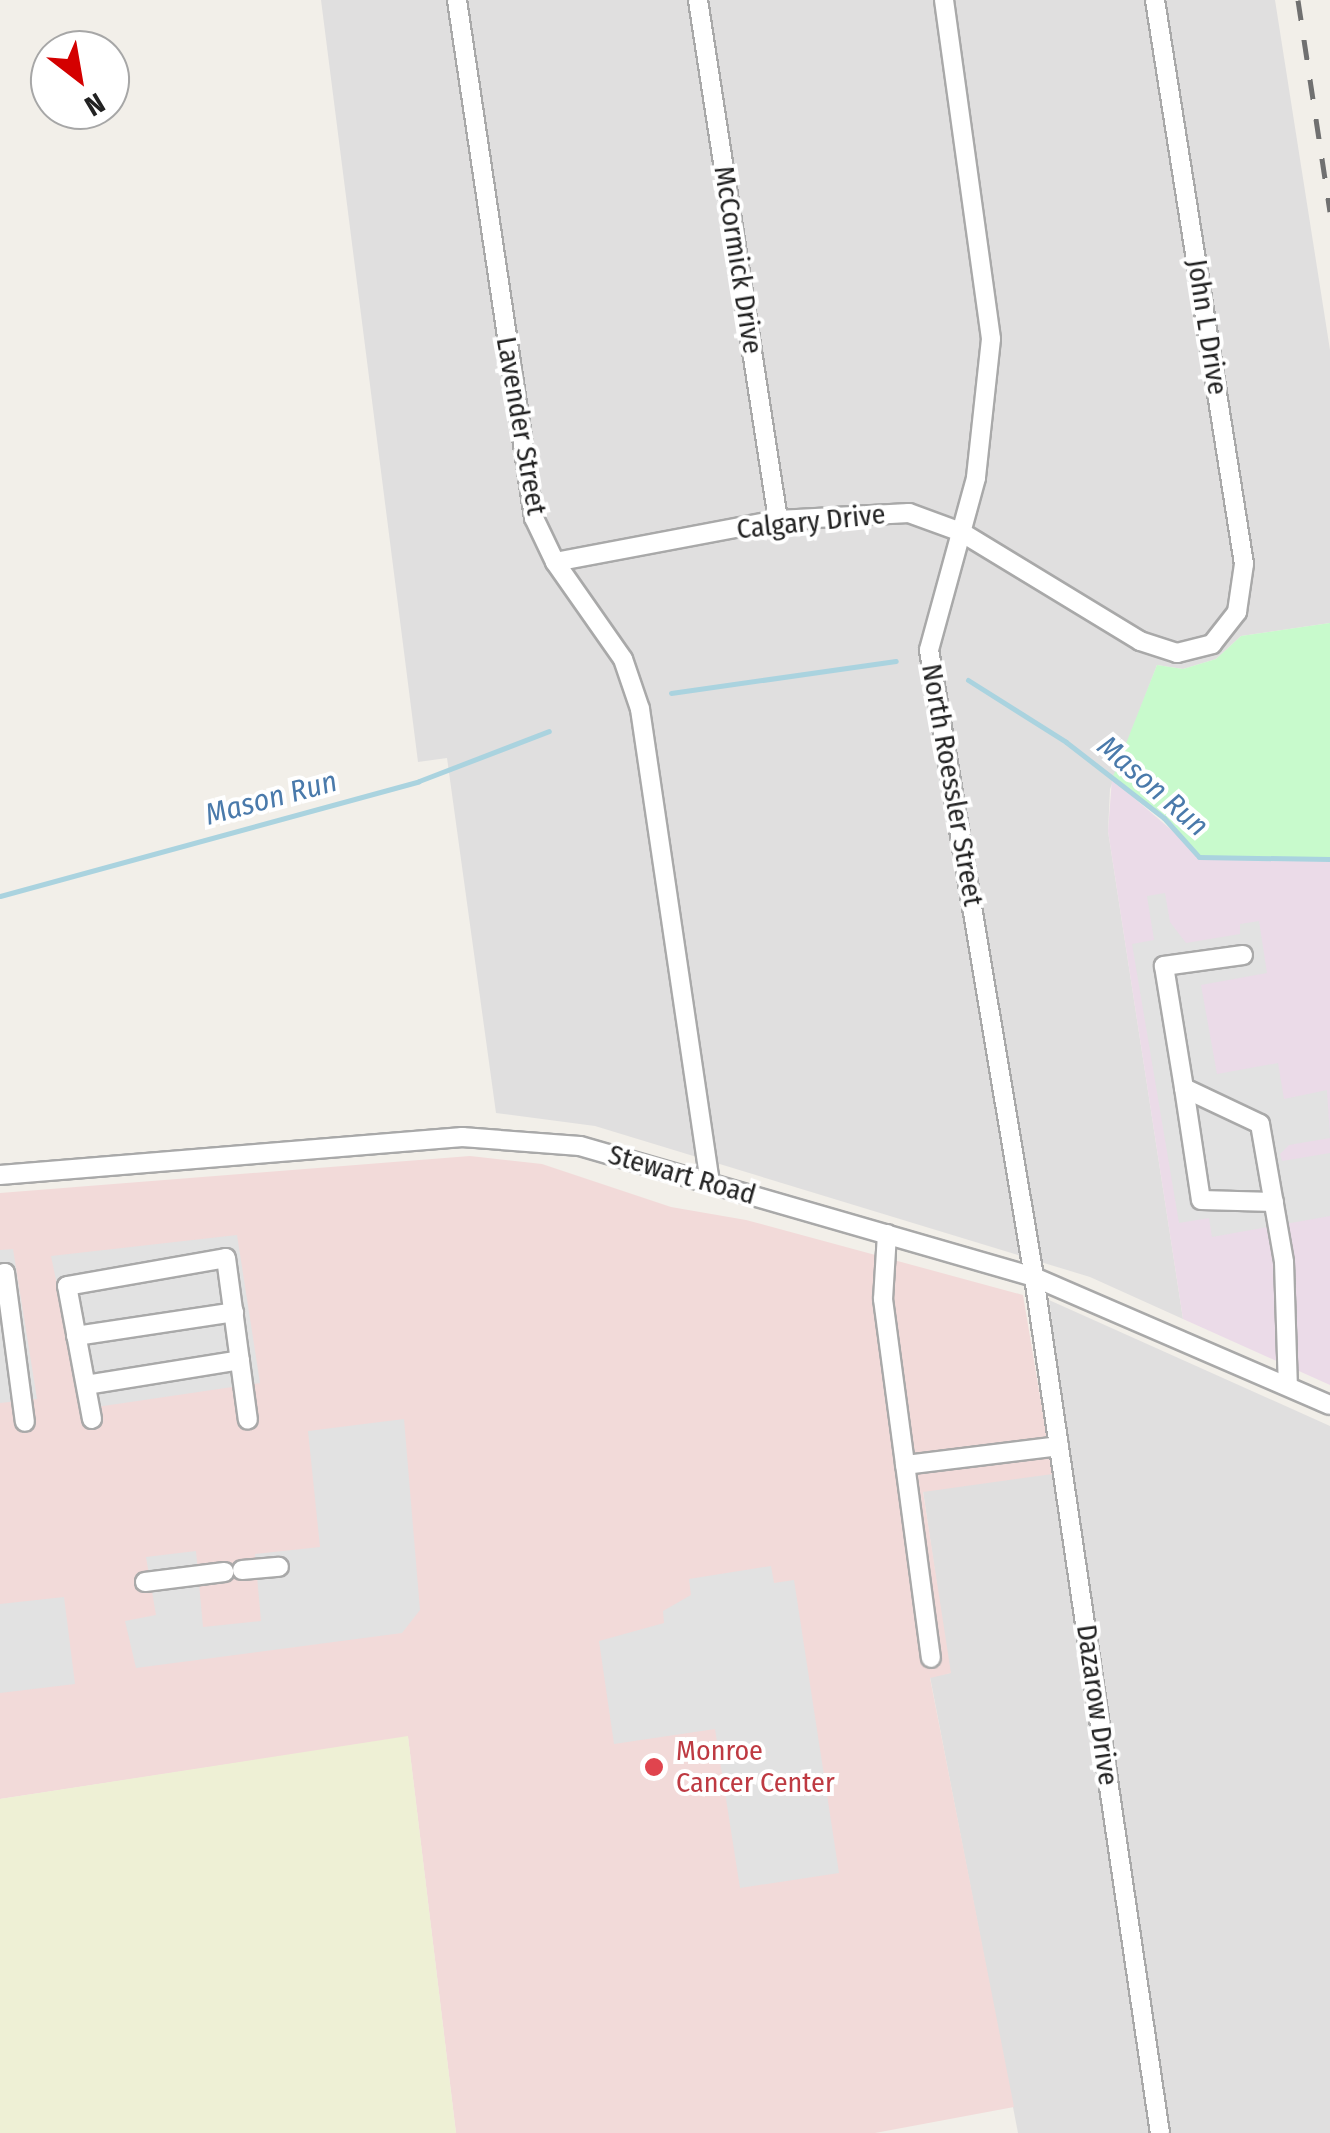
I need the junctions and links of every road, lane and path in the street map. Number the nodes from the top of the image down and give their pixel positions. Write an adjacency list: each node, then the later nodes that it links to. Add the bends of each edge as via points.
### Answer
1 (457, 0): 7 (street, Lavender Street, via 534,518)
2 (698, 0): 5 (street, McCormick Drive)
3 (944, 0): 6 (street, North Roessler Street, via 991,339 986,419)
4 (1155, 0): 8 (street, John L Drive, via 1244,564 1238,612)
5 (778, 520): 6 (street, Calgary Drive, via 909,513); 7 (street, Calgary Drive)
6 (961, 532): 8 (street, Calgary Drive, via 1140,642 1177,653); 16 (street, North Roessler Street, via 929,650)
7 (555, 562): 12 (street, Lavender Street, via 623,659 640,709)
8 (1212, 644)
9 (1243, 955): 10 (street, via 1164,966)
10 (1184, 1088): 13 (street, via 1260,1124); 13 (street, via 1201,1200)
11 (0, 1175): 12 (street, Stewart Road, via 492,1138 580,1146)
12 (710, 1182): 14 (street, Stewart Road)
13 (1274, 1202): 21 (street, via 1284,1262)
14 (888, 1234): 16 (street, Stewart Road); 27 (street, via 882,1299)
15 (0, 1274): 25 (street, via 5,1273)
16 (1034, 1277): 21 (street, Stewart Road); 26 (street, Dazarow Drive)
17 (234, 1312): 18 (street); 18 (street, via 226,1258 67,1286); 19 (street)
18 (76, 1336): 20 (street)
19 (240, 1360): 20 (street); 24 (street)
20 (86, 1385): 23 (street)
21 (1288, 1386): 22 (street, Stewart Road)
22 (1330, 1405)
23 (92, 1418)
24 (248, 1420)
25 (25, 1422)
26 (1059, 1446): 27 (street); 31 (street, Dazarow Drive)
27 (905, 1465): 30 (street)
28 (278, 1567): 29 (street)
29 (145, 1582)
30 (931, 1658)
31 (1160, 2133)

